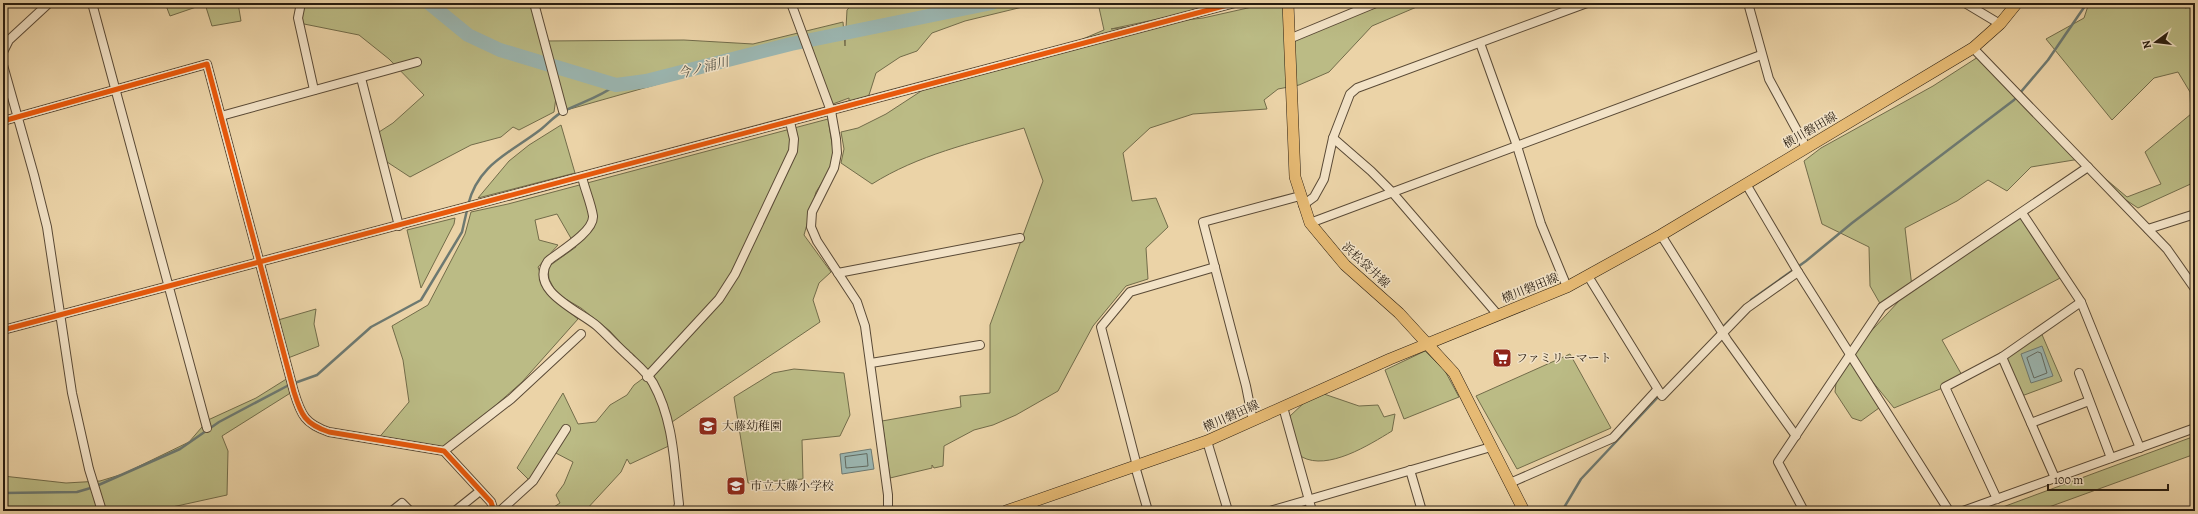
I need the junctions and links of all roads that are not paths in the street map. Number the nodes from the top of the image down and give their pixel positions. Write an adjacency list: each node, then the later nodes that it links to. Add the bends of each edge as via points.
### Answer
1 (49, 3): 17 (street, via 9,40)
2 (92, 3): 22 (street)
3 (301, 3): 23 (street, via 298,18)
4 (534, 3): 24 (street)
5 (791, 3): 25 (street)
6 (1235, 3): 25 (street)
7 (1288, 3): 14 (main road, 浜松袋井線)
8 (1376, 3): 14 (street)
9 (1587, 3): 15 (street)
10 (1748, 3): 18 (street)
11 (1965, 3): 13 (street)
12 (2017, 3): 13 (main road, 横川磐田線)
13 (2000, 24): 16 (main road, 横川磐田線)
14 (1289, 39): 37 (main road, 浜松袋井線, via 1295,177)
15 (1480, 43): 30 (street, via 1357,88 1350,94); 31 (street)
16 (1973, 48): 32 (main road, 横川磐田線); 33 (street)
17 (3, 52)
18 (1761, 55): 31 (street); 32 (street, via 1770,79)
19 (417, 62): 21 (street)
20 (3, 65): 26 (street)
21 (361, 78): 23 (street); 41 (street)
22 (115, 89): 26 (street); 27 (street, via 206,64); 50 (street)
23 (314, 90): 27 (street)
24 (563, 111)
25 (831, 111): 29 (street); 48 (street, via 837,153 834,168 812,212 811,227)
26 (17, 116): 28 (street); 54 (street, via 47,227)
27 (221, 116): 45 (street)
28 (3, 121)
29 (790, 122): 34 (street); 65 (street, via 794,139 793,150 734,274 719,299)
30 (1333, 138): 36 (street); 37 (street, via 1324,179 1314,197)
31 (1517, 146): 36 (street); 51 (street, via 1541,224)
32 (1806, 147): 35 (main road, 横川磐田線)
33 (2088, 167): 38 (street); 42 (street)
34 (582, 177): 41 (street); 65 (street, via 593,218 590,226 585,233 548,261 544,266 543,275 548,289 555,296 598,326)
35 (1746, 184): 43 (main road, 横川磐田線); 47 (street)
36 (1392, 192): 40 (street); 55 (street)
37 (1301, 201): 40 (main road, 浜松袋井線); 46 (street, via 1203,222)
38 (2022, 213): 53 (street); 61 (street, via 1882,307)
39 (2195, 214): 42 (street)
40 (1310, 223): 59 (main road, 浜松袋井線, via 1345,265 1400,313)
41 (399, 226): 45 (street)
42 (2148, 228): 52 (street, via 2167,248)
43 (1661, 235): 49 (main road, 横川磐田線); 57 (street)
44 (1020, 238): 48 (street)
45 (261, 263): 50 (street); 78 (street, via 294,392 305,420 315,428 329,432)
46 (1214, 267): 69 (street, via 1246,386); 80 (street, via 1130,292 1101,326)
47 (1798, 272): 57 (street, via 1747,308); 61 (street)
48 (838, 273): 63 (street, via 858,306 865,326)
49 (1588, 276): 51 (main road, 横川磐田線); 66 (street)
50 (170, 287): 54 (street); 71 (street)
51 (1567, 287): 55 (main road, 横川磐田線)
52 (2195, 289)
53 (2081, 302): 62 (street); 77 (street)
54 (62, 315): 56 (street); 87 (street, via 72,393 89,469)
55 (1498, 315): 59 (main road, 横川磐田線)
56 (3, 330)
57 (1723, 333): 66 (street); 74 (street)
58 (581, 334): 78 (street, via 511,399)
59 (1428, 343): 68 (main road, 横川磐田線); 76 (main road, 浜松袋井線, via 1454,373)
60 (980, 345): 63 (street)
61 (1850, 354): 74 (street); 103 (street)
62 (2002, 357): 70 (street); 85 (street, via 1945,387)
63 (871, 363): 94 (street)
64 (2079, 373): 67 (street)
65 (647, 376): 93 (street, via 652,382 669,424 679,504)
66 (1658, 392): 83 (street, via 1613,438)
67 (2089, 400): 70 (street); 79 (street)
68 (1283, 407): 69 (main road, 横川磐田線); 86 (street)
69 (1252, 421): 75 (main road, 横川磐田線)
70 (2031, 423): 82 (street)
71 (207, 428)
72 (2195, 428): 77 (street)
73 (566, 430): 92 (street, via 533,481)
74 (1796, 436): 102 (street, via 1778,462)
75 (1207, 441): 80 (main road, 横川磐田線); 97 (street)
76 (1491, 447): 81 (street); 83 (main road, 浜松袋井線)
77 (2140, 448): 79 (street)
78 (444, 451): 84 (street)
79 (2111, 458): 82 (street)
80 (1136, 466): 95 (main road, 横川磐田線); 96 (street)
81 (1410, 470): 86 (street); 100 (street)
82 (2055, 478): 85 (street)
83 (1510, 483): 101 (main road, 浜松袋井線)
84 (480, 491): 90 (street); 91 (street, via 491,502)
85 (1997, 499): 104 (street)
86 (1309, 500): 98 (street); 99 (street)
87 (102, 511)
88 (392, 511): 89 (street, via 402,503)
89 (410, 511)
90 (455, 511)
91 (494, 511)
92 (500, 511)
93 (677, 511)
94 (888, 511)
95 (1006, 511)
96 (1148, 511)
97 (1228, 511)
98 (1270, 511)
99 (1312, 511)
100 (1422, 511)
101 (1524, 511)
102 (1804, 511)
103 (1949, 511)
104 (1963, 511)

